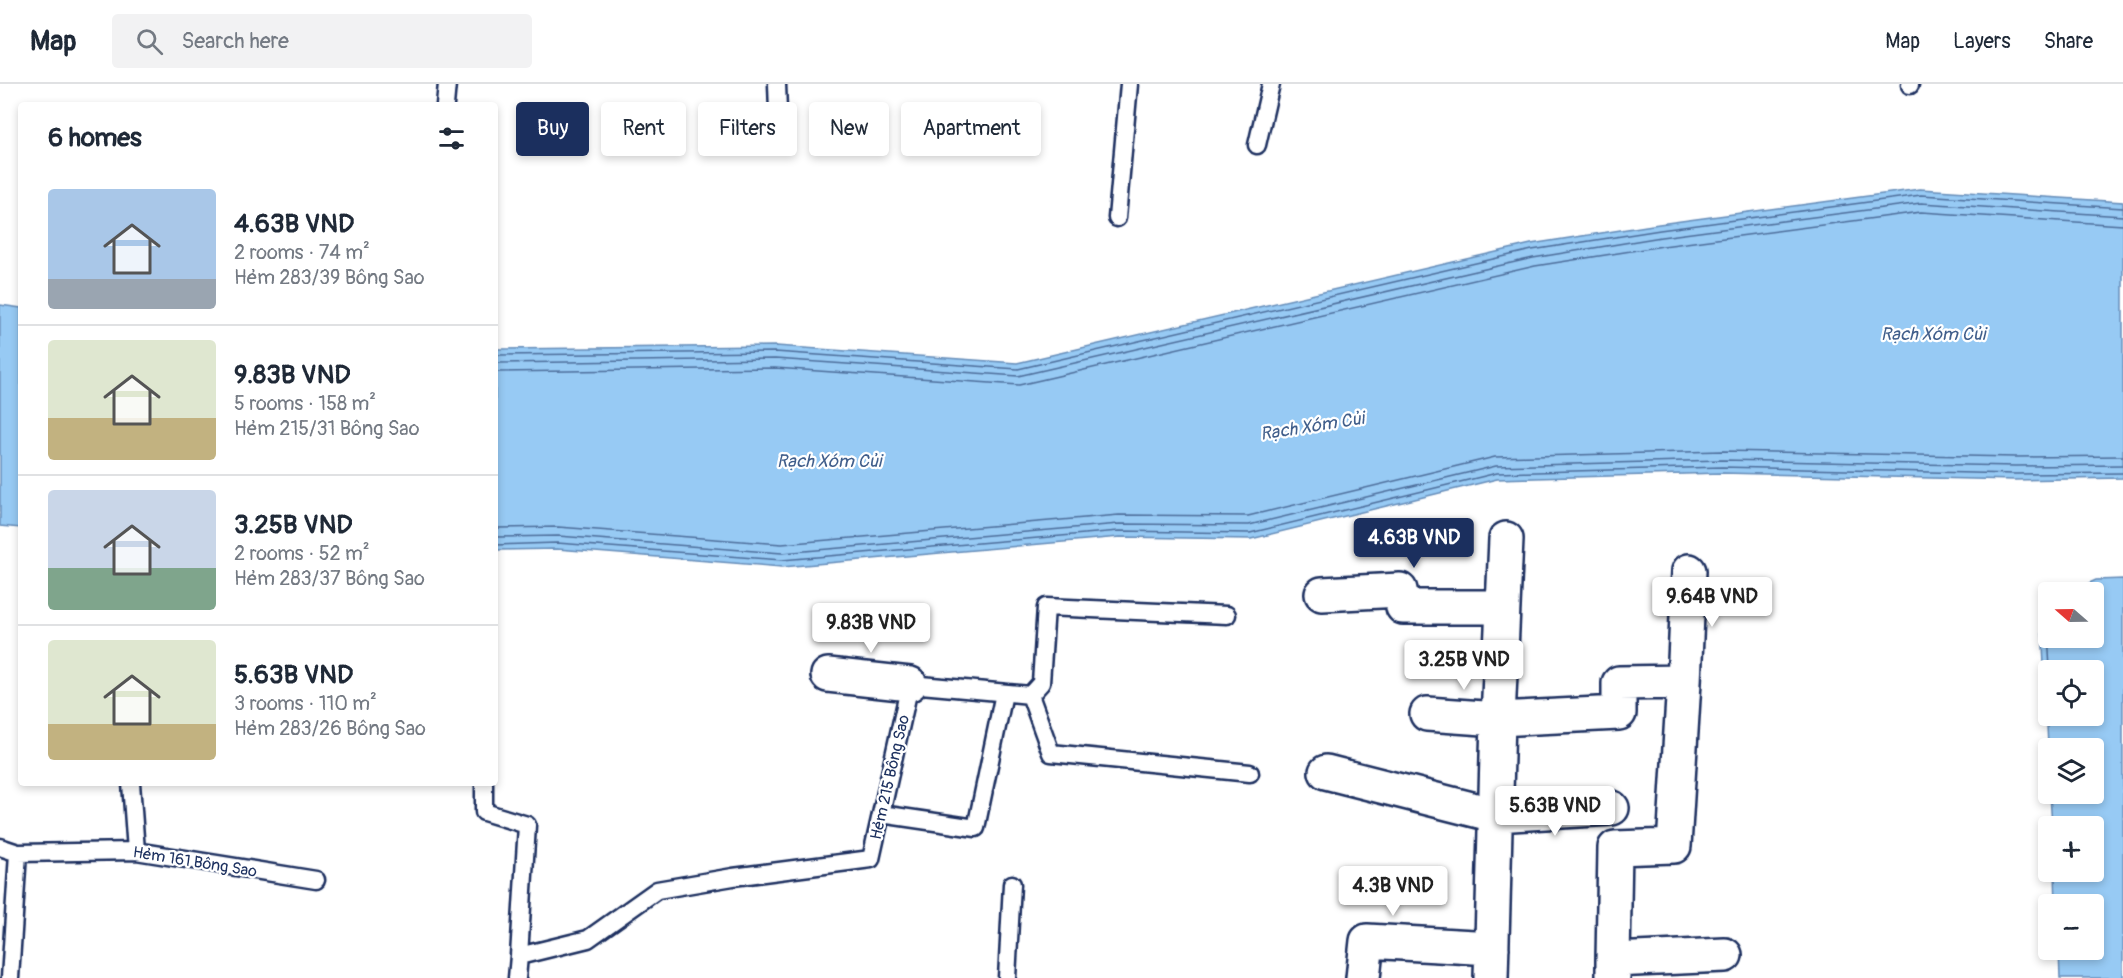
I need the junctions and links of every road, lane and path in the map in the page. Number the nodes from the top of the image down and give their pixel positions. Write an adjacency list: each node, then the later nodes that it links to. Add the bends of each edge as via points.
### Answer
1 (447, 84): 5 (lane)
2 (777, 84): 6 (lane)
3 (1129, 84): 8 (lane)
4 (1271, 84): 7 (lane)
5 (445, 102)
6 (778, 102)
7 (1257, 145)
8 (1117, 218)
9 (1506, 539): 12 (street)
10 (1689, 571): 15 (street)
11 (1322, 594): 12 (street, via 1400,590 1403,608)
12 (1503, 607): 20 (street)
13 (1227, 615): 18 (lane, via 1046,607 1041,683)
14 (828, 675): 16 (street)
15 (1684, 682): 20 (street, via 1619,683 1619,713); 36 (street, via 1674,846 1615,848)
16 (910, 684): 17 (lane); 26 (lane, Hẻm 215 Bông Sao)
17 (1004, 693): 18 (lane); 26 (lane, via 976,828)
18 (1030, 695): 22 (lane, via 1051,753)
19 (1427, 714): 20 (street)
20 (1498, 719): 27 (street)
21 (1326, 772): 27 (street)
22 (1250, 773)
23 (131, 786): 29 (lane)
24 (484, 786): 34 (lane, via 484,812 527,825)
25 (1612, 808): 27 (street)
26 (881, 814): 34 (lane, Hẻm 215 Bông Sao, via 871,859 657,890 588,939)
27 (1495, 815): 35 (street)
28 (0, 847): 30 (lane, Hẻm 161 Bông Sao)
29 (136, 850): 30 (lane, Hẻm 161 Bông Sao); 31 (lane, Hẻm 161 Bông Sao)
30 (18, 853): 37 (lane)
31 (316, 880)
32 (1012, 884): 39 (lane)
33 (1725, 955): 36 (street)
34 (519, 956): 38 (lane)
35 (1491, 963): 40 (street, via 1367,941)
36 (1613, 969)
37 (10, 978)
38 (517, 978)
39 (1007, 978)
40 (1363, 978)

